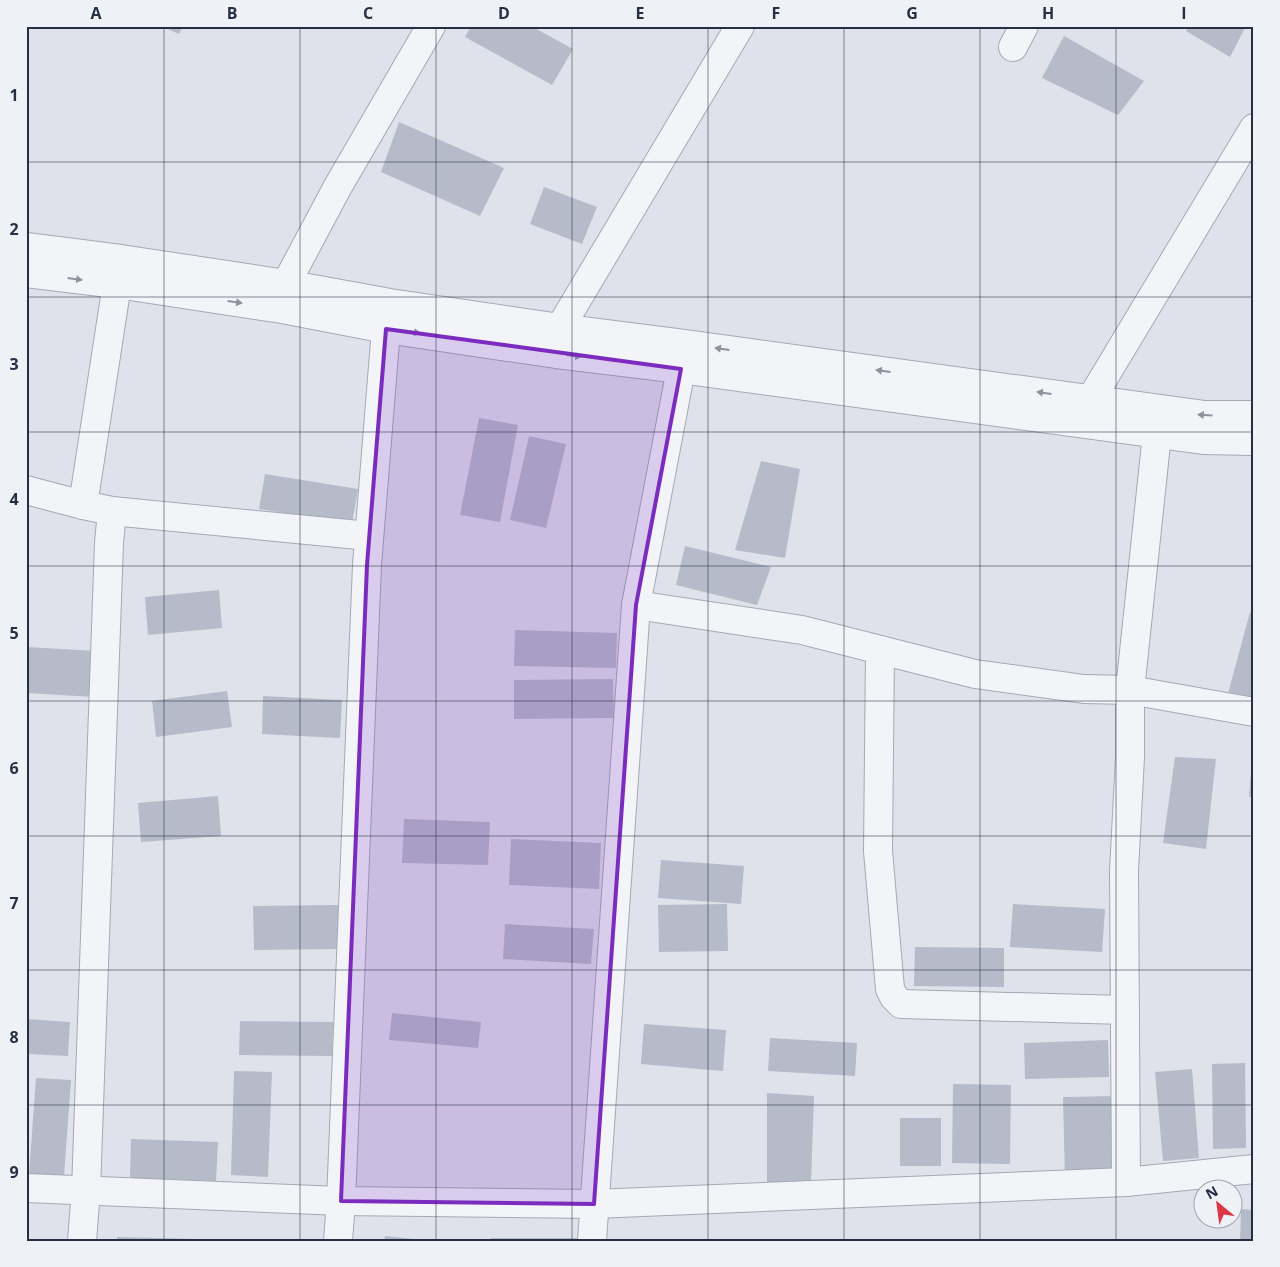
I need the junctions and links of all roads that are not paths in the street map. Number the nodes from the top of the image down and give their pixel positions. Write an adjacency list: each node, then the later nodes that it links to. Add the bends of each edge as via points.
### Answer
1 (431, 26): 7 (street)
2 (740, 26): 9 (street)
3 (1254, 128): 11 (street)
4 (26, 247): 7 (street)
5 (26, 273): 6 (street, one-way to 6)
6 (117, 284): 8 (street, one-way to 8); 16 (street)
7 (286, 284): 9 (street)
8 (386, 328): 10 (street, one-way to 10); 18 (street)
9 (560, 328): 11 (street, one-way to 9)
10 (681, 369): 13 (street); 19 (street)
11 (1091, 399): 12 (street, one-way to 11, via 1205,415)
12 (1254, 415)
13 (1156, 434): 14 (street, via 1203,440); 21 (street)
14 (1254, 440)
15 (26, 490): 16 (street)
16 (83, 505): 17 (street)
17 (112, 511): 18 (street); 27 (street)
18 (370, 536): 28 (street)
19 (636, 605): 20 (street, via 802,630); 29 (street)
20 (880, 650): 21 (street, via 975,674 1084,689); 23 (street, via 878,851 890,989 894,997 900,1004)
21 (1130, 690): 22 (street); 23 (street, via 1124,871)
22 (1254, 712)
23 (1124, 1010): 25 (street)
24 (1254, 1169): 25 (street)
25 (1126, 1182): 29 (street)
26 (26, 1188): 27 (street)
27 (86, 1190): 28 (street); 30 (street)
28 (341, 1201): 29 (street); 31 (street)
29 (594, 1204): 32 (street)
30 (82, 1241)
31 (338, 1241)
32 (592, 1241)

